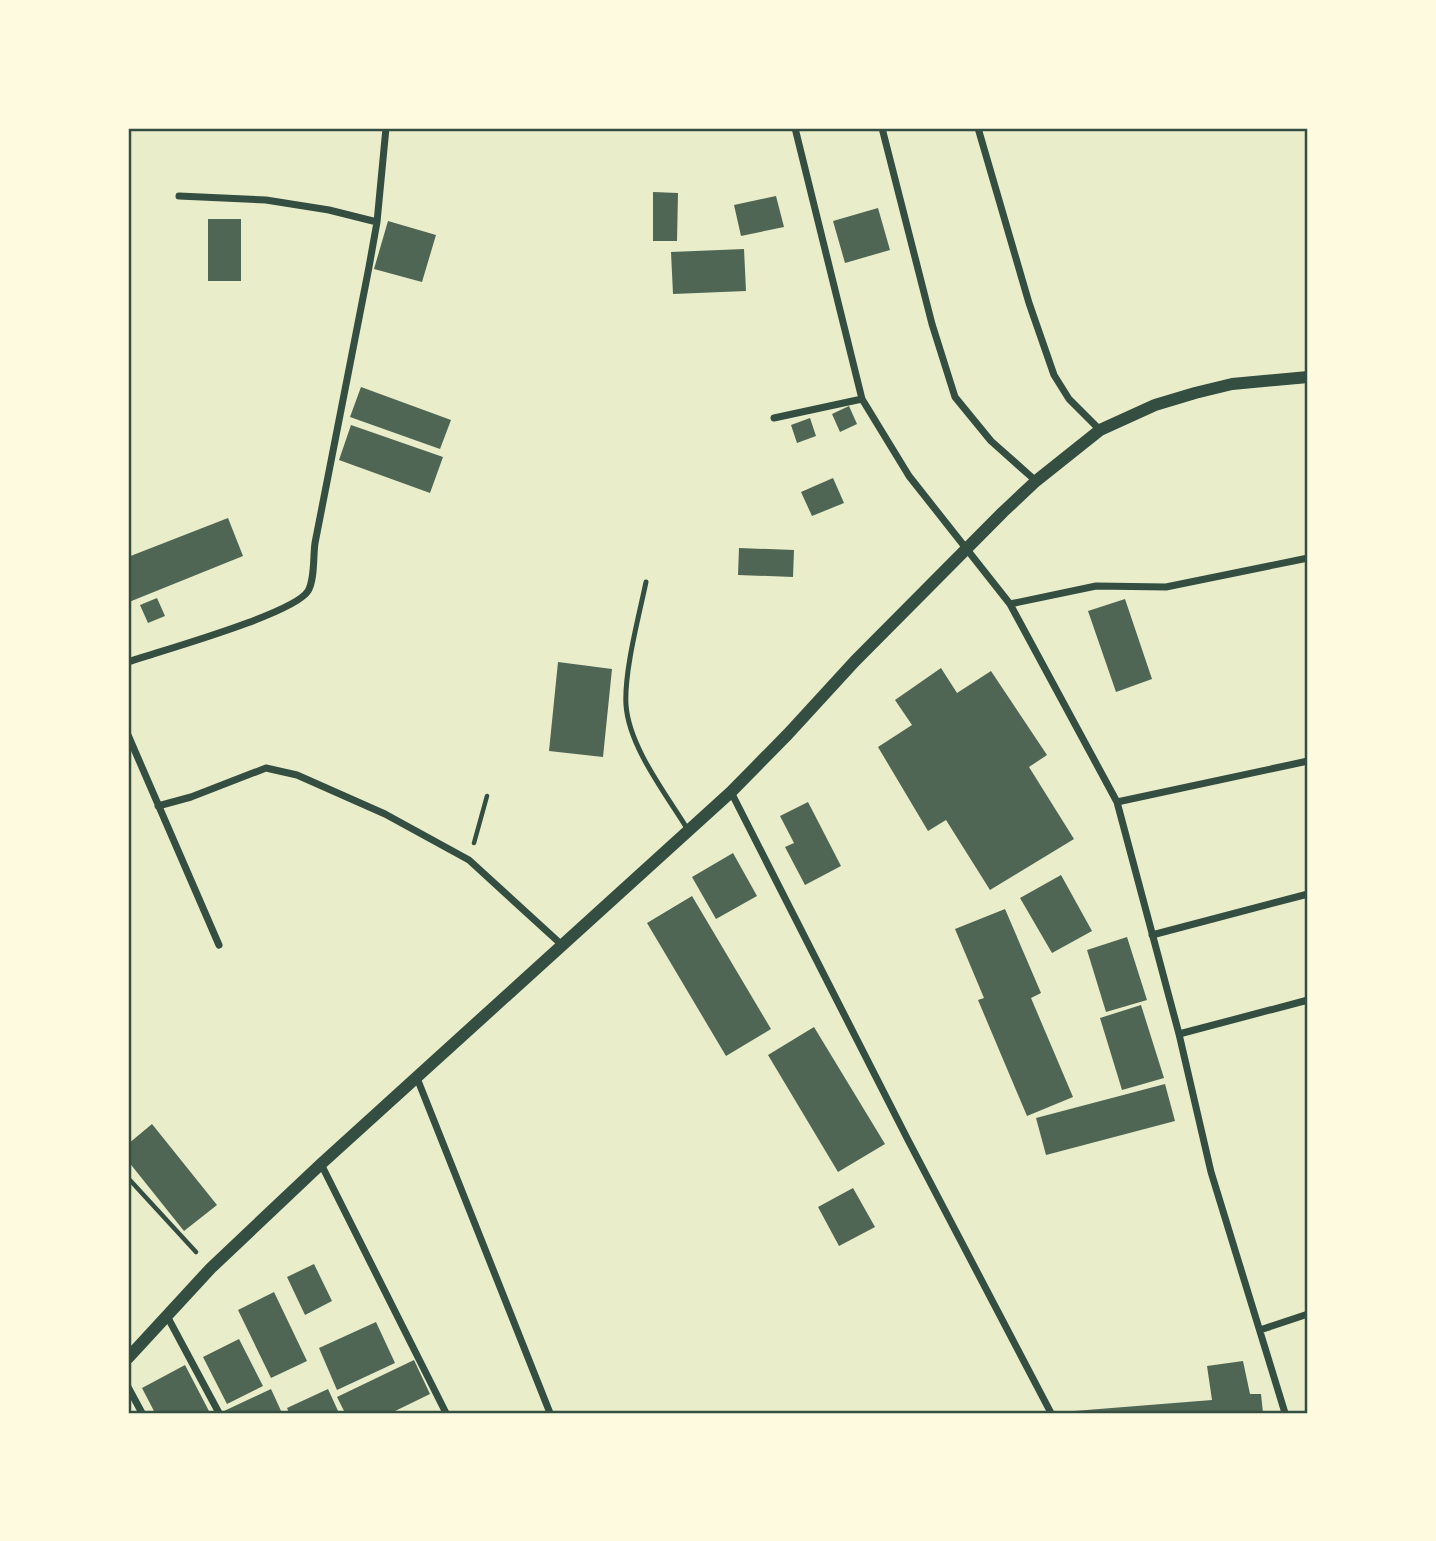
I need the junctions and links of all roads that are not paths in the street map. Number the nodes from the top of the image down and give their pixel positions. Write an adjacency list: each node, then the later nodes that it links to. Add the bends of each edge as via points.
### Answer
1 (386, 128): 6 (street)
2 (794, 128): 8 (street)
3 (882, 128): 11 (street, via 955,397 991,441)
4 (978, 128): 10 (street, via 1054,375 1069,399)
5 (179, 196): 6 (street, via 265,200)
6 (377, 222): 16 (street, via 310,588 300,600 269,615)
7 (1308, 377): 10 (street, via 1232,384 1195,393 1154,405)
8 (862, 399): 9 (street); 12 (street, via 909,476)
9 (774, 418)
10 (1100, 430): 11 (street)
11 (1036, 481): 12 (street)
12 (966, 548): 15 (street); 19 (street)
13 (1308, 558): 15 (street, via 1166,587 1096,586)
14 (646, 582): 22 (lane, via 626,704 642,755)
15 (1010, 604): 20 (street)
16 (128, 662)
17 (128, 735): 21 (street)
18 (1308, 761): 20 (street)
19 (731, 792): 22 (street); 40 (street)
20 (1117, 802): 24 (street)
21 (158, 806): 25 (street); 26 (street, via 266,768 296,775 385,814 469,860)
22 (688, 830): 26 (street)
23 (1308, 894): 24 (street)
24 (1152, 934): 28 (street)
25 (219, 945)
26 (562, 945): 29 (street)
27 (1308, 1000): 28 (street)
28 (1179, 1034): 33 (street, via 1211,1172)
29 (417, 1077): 30 (street); 39 (street)
30 (321, 1164): 32 (street); 38 (street)
31 (1308, 1314): 33 (street)
32 (167, 1316): 34 (street); 37 (street)
33 (1260, 1330): 41 (street)
34 (128, 1358)
35 (128, 1387): 36 (street)
36 (142, 1413)
37 (219, 1413)
38 (446, 1413)
39 (550, 1413)
40 (1051, 1413)
41 (1285, 1413)

